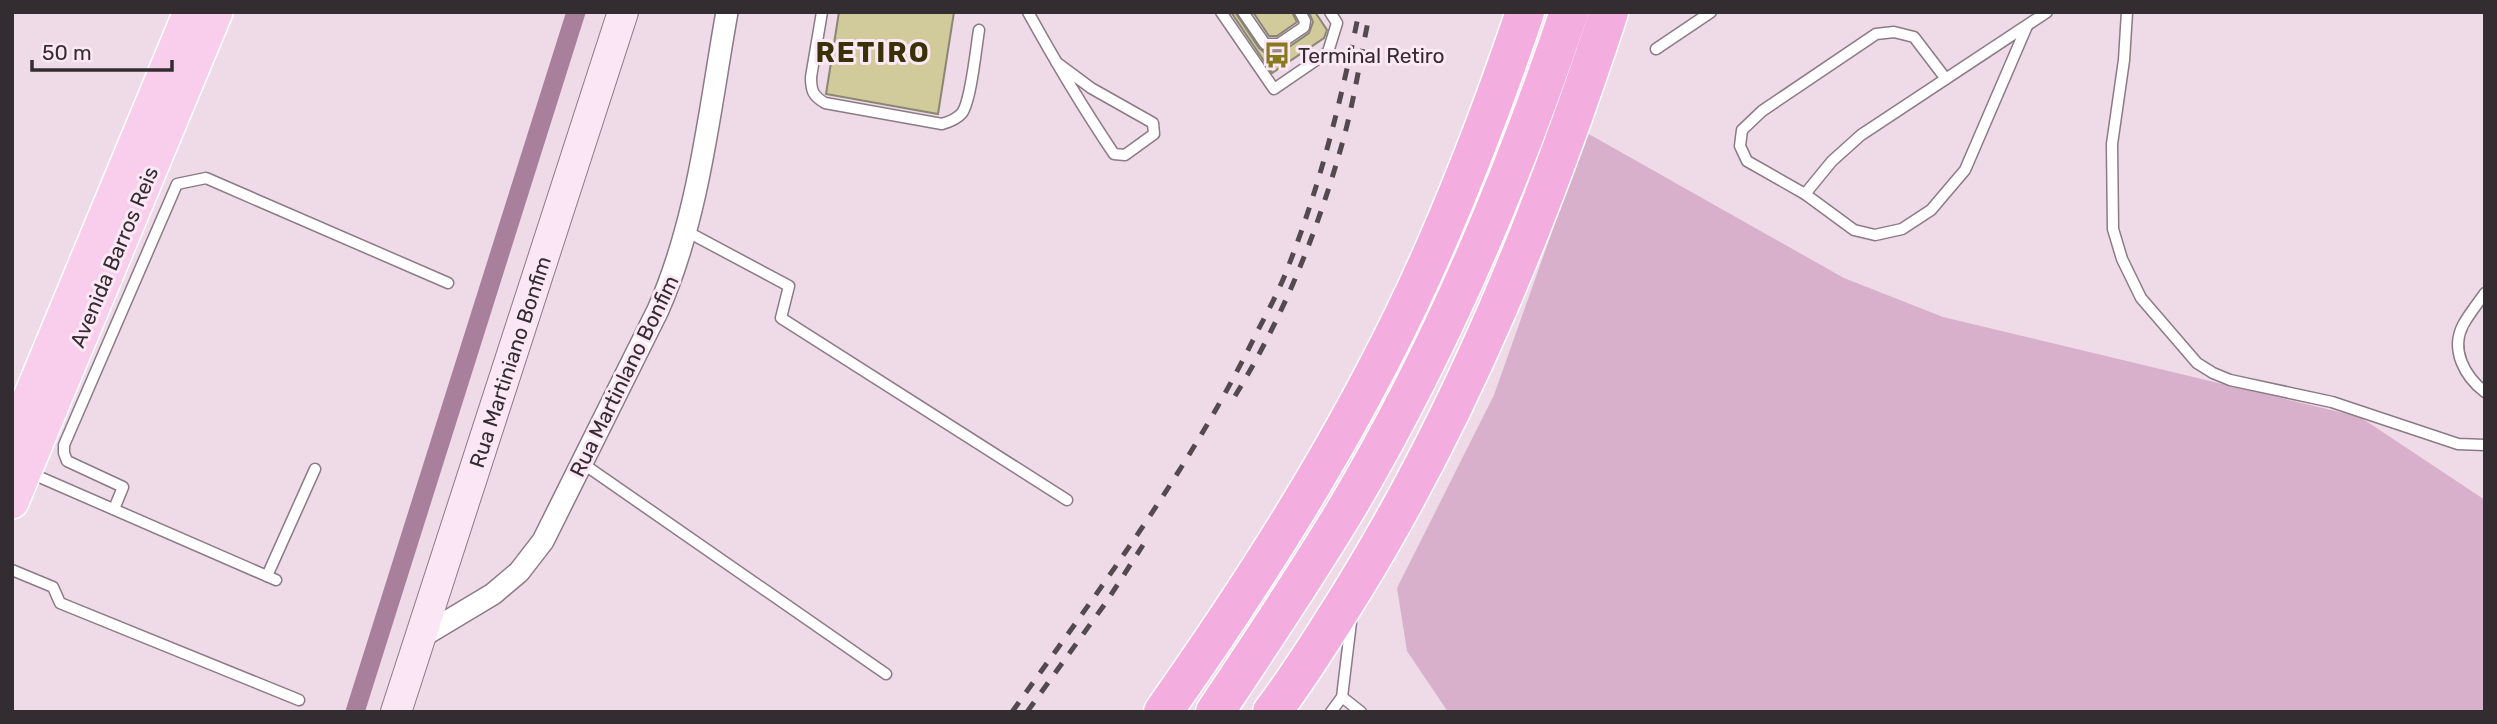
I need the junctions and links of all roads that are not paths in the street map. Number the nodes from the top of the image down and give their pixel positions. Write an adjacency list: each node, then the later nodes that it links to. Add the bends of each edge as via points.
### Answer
1 (190, 12): 28 (main road, Avenida Barros Reis)
2 (216, 12): 23 (main road, Avenida Barros Reis)
3 (623, 12): 39 (street, Rua Martiniano Bonfim)
4 (727, 12): 24 (street, Rua Martinlano Bonfim)
5 (822, 12): 18 (lane, via 811,77 815,97 825,103 942,124 962,113 967,101)
6 (1028, 12): 20 (lane)
7 (1221, 12): 10 (lane, via 1274,89 1328,52 1337,23)
8 (1243, 12): 9 (lane, via 1261,40 1274,46 1304,27)
9 (1300, 12)
10 (1330, 12)
11 (1525, 12): 44 (highway, via 1437,242 1357,404 1269,555)
12 (1569, 12): 36 (highway, via 1475,258)
13 (1609, 12): 38 (highway, via 1548,187 1476,357 1437,441)
14 (1711, 12): 19 (lane)
15 (2047, 12): 17 (lane)
16 (2127, 12): 29 (lane, via 2112,144 2113,229 2141,298 2197,363 2213,373 2332,402 2458,444)
17 (2028, 25): 21 (lane); 22 (lane, via 1965,170 1931,210 1902,229 1875,235 1854,230)
18 (979, 30)
19 (1656, 49)
20 (1056, 62): 20 (lane, via 1153,123 1154,134 1125,155 1114,154)
21 (1945, 79): 22 (lane, via 1861,135); 22 (lane, via 1914,37 1876,34 1762,111 1742,130 1740,146 1747,161)
22 (1805, 194)
23 (144, 224): 25 (lane, via 177,184 206,177); 32 (main road, Avenida Barros Reis); 35 (lane, via 64,445 67,461 123,487)
24 (686, 230): 30 (street, Rua Martinlano Bonfim, via 658,310); 33 (lane, via 789,286 781,318)
25 (448, 283)
26 (2485, 293): 27 (lane, via 2461,328 2459,347 2461,366)
27 (2485, 392)
28 (13, 436)
29 (2485, 446)
30 (582, 463): 39 (street, Rua Martinlano Bonfim, via 543,541 519,572 493,594); 40 (lane)
31 (315, 470): 35 (lane, via 272,578)
32 (25, 471): 34 (main road, Avenida Barros Reis); 35 (lane)
33 (1067, 500)
34 (12, 502)
35 (114, 509)
36 (1345, 510): 45 (highway); 46 (highway, via 1302,618)
37 (12, 570): 42 (lane, via 53,587 60,603)
38 (1360, 579): 41 (lane, via 1347,640); 47 (highway)
39 (423, 636): 43 (street, Rua Martiniano Bonfim)
40 (886, 674)
41 (1342, 697): 48 (lane); 49 (lane)
42 (299, 700)
43 (397, 712)
44 (1163, 712)
45 (1215, 712)
46 (1256, 712)
47 (1272, 712)
48 (1331, 712)
49 (1361, 712)

